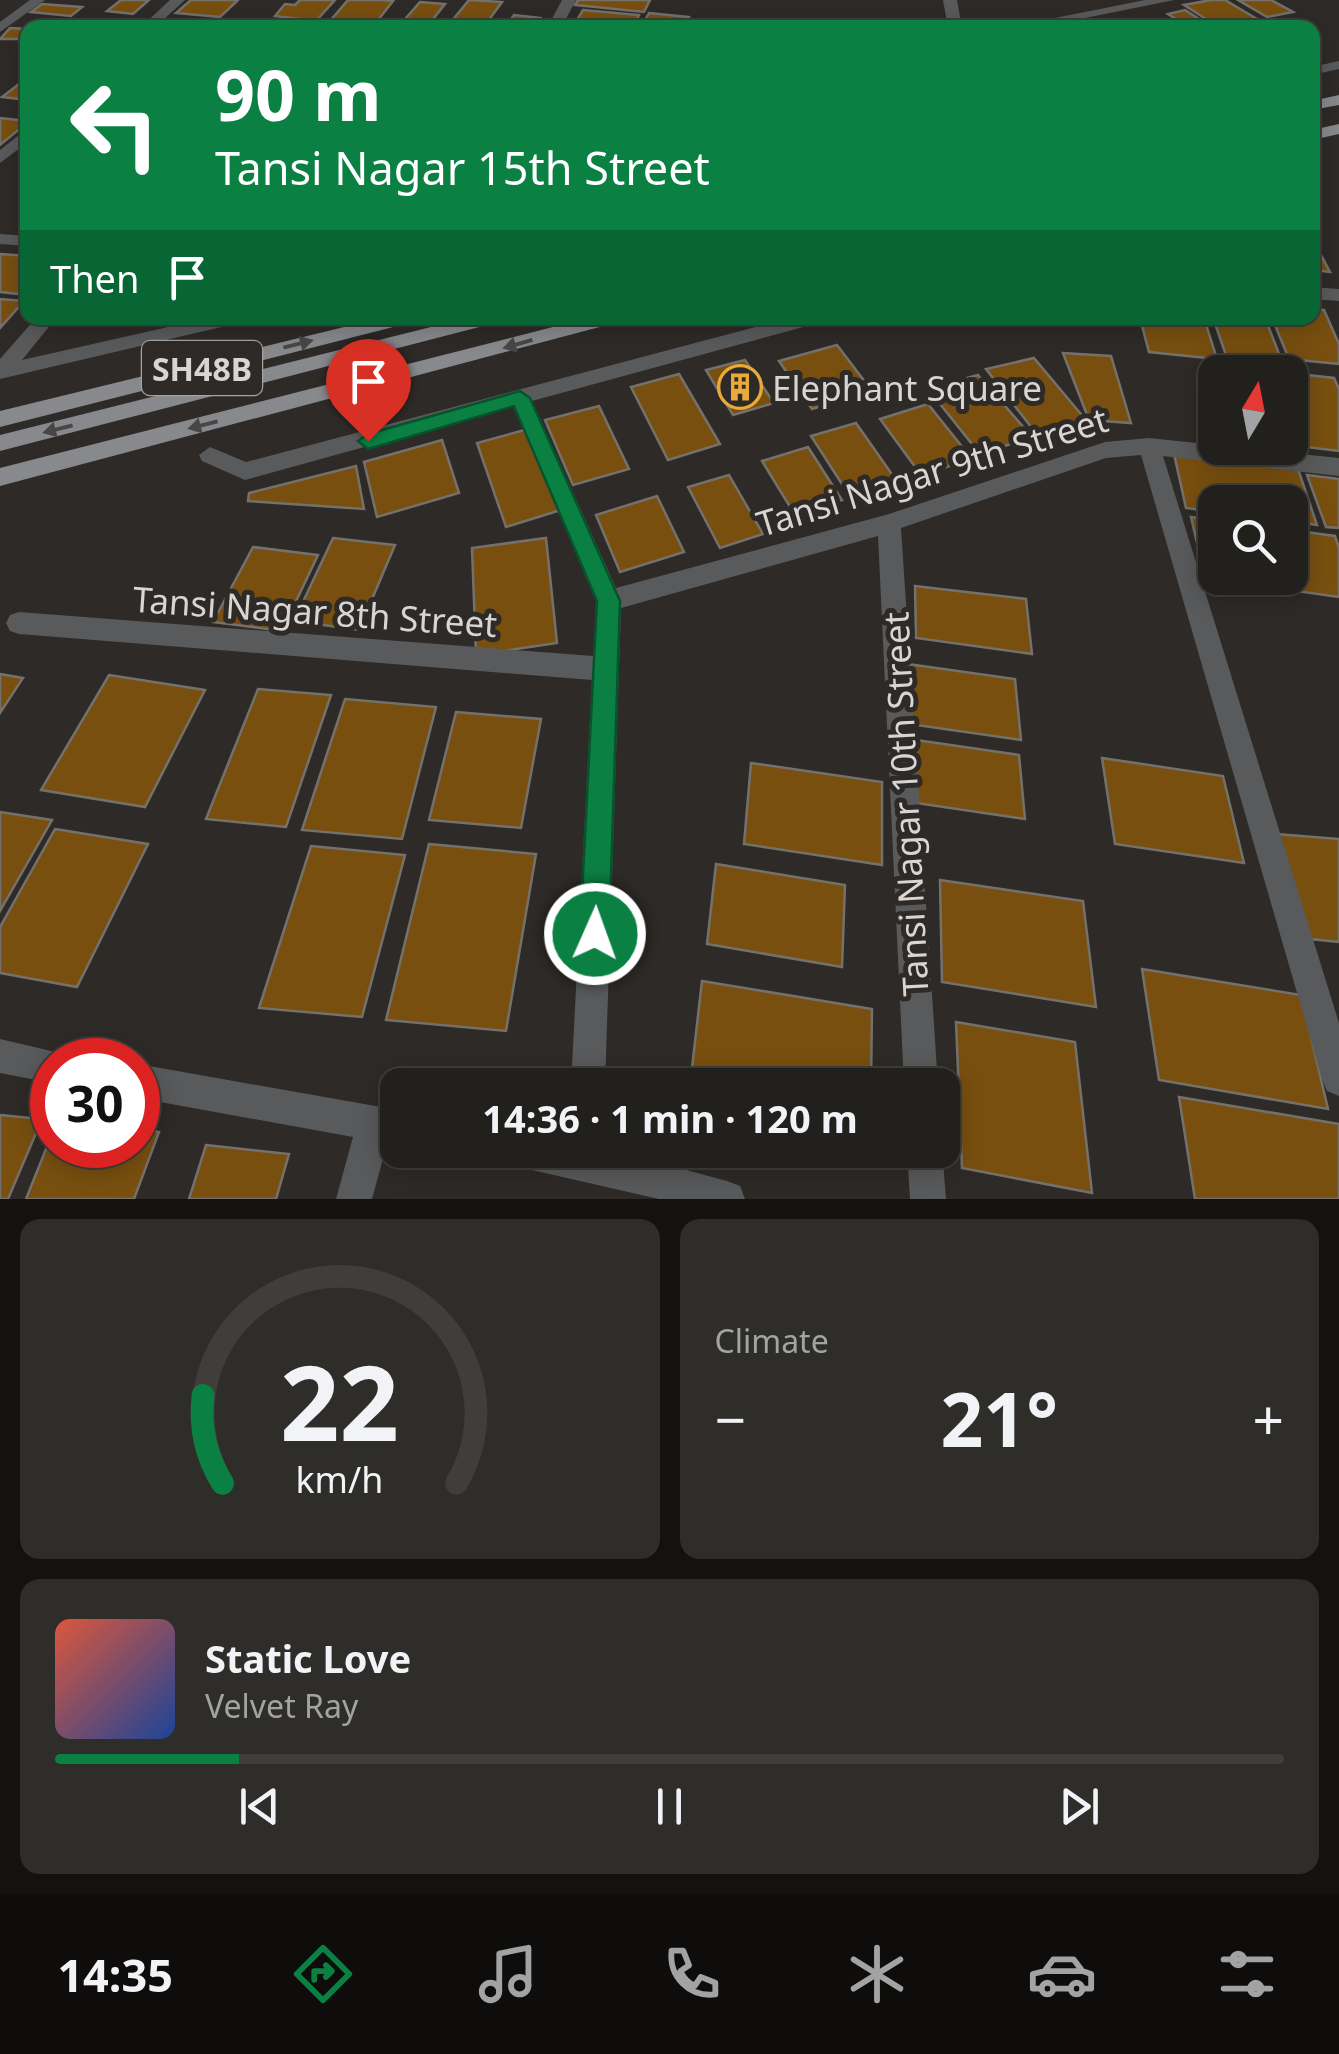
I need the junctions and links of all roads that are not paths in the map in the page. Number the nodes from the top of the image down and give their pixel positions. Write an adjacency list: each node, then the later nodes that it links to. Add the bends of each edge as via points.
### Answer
1 (38, 0): 6 (street)
2 (178, 0): 4 (street)
3 (1167, 0): 5 (street)
4 (154, 20)
5 (1056, 20)
6 (0, 28)
7 (20, 141): 8 (street)
8 (0, 158)
9 (40, 325): 15 (street)
10 (204, 325): 15 (street)
11 (377, 325): 17 (main road, SH48B, one-way to 11)
12 (464, 325): 18 (main road, one-way to 18)
13 (584, 325): 22 (main road, SH48B, one-way to 22)
14 (786, 325): 16 (street)
15 (0, 372)
16 (520, 398): 20 (street, via 245,472); 24 (street)
17 (0, 419)
18 (0, 443)
19 (1149, 446): 21 (street, Tansi Nagar 9th Street); 23 (street, Tansi Nagar 9th Street, via 1105,450); 31 (street)
20 (210, 455)
21 (1339, 467)
22 (0, 478)
23 (889, 524): 24 (street, Tansi Nagar 9th Street); 30 (street, Tansi Nagar 10th Street)
24 (609, 601): 26 (street)
25 (18, 624): 26 (street, Tansi Nagar 8th Street)
26 (606, 669): 29 (street)
27 (0, 1056): 28 (street)
28 (30, 1062)
29 (589, 1068)
30 (921, 1068)
31 (1339, 1079)
32 (160, 1085): 33 (street)
33 (380, 1125)
34 (380, 1140): 37 (street)
35 (625, 1168): 38 (street)
36 (926, 1168): 39 (street)
37 (354, 1199)
38 (727, 1199)
39 (928, 1199)

